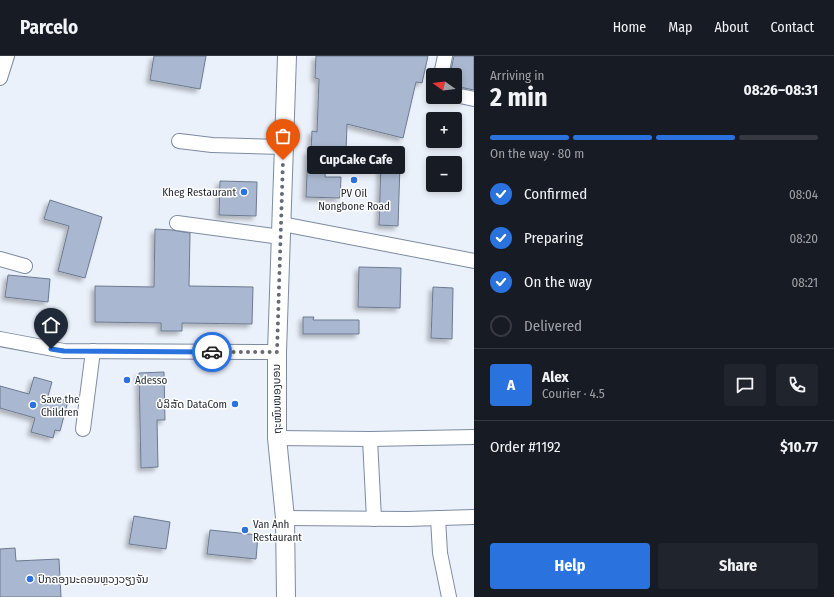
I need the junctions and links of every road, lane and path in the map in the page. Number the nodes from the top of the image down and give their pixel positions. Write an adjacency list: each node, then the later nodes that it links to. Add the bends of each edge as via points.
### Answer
1 (7, 56): 5 (street)
2 (287, 56): 9 (street, ຖະໜົນໜອງບອນ)
3 (444, 56): 4 (street)
4 (442, 68)
5 (0, 78)
6 (462, 96): 7 (street)
7 (474, 99)
8 (179, 142): 9 (street)
9 (284, 147): 11 (street, ຖະໜົນໜອງບອນ)
10 (177, 223): 11 (street)
11 (282, 230): 13 (street); 17 (street, ຖະໜົນໜອງບອນ)
12 (0, 259): 14 (street)
13 (474, 261)
14 (25, 266)
15 (0, 339): 16 (street, via 64,351)
16 (93, 351): 17 (street); 18 (street)
17 (277, 352): 20 (street, ຖະໜົນໜອງບອນ)
18 (83, 429)
19 (474, 437): 21 (street)
20 (278, 438): 21 (street); 23 (street, ຖະໜົນໜອງບອນ)
21 (370, 439): 25 (street)
22 (474, 517): 24 (street)
23 (285, 518): 25 (street); 26 (street, ຖະໜົນໜອງບອນ)
24 (438, 518): 25 (street); 27 (street, via 440,553)
25 (374, 519)
26 (286, 597)
27 (448, 597)

